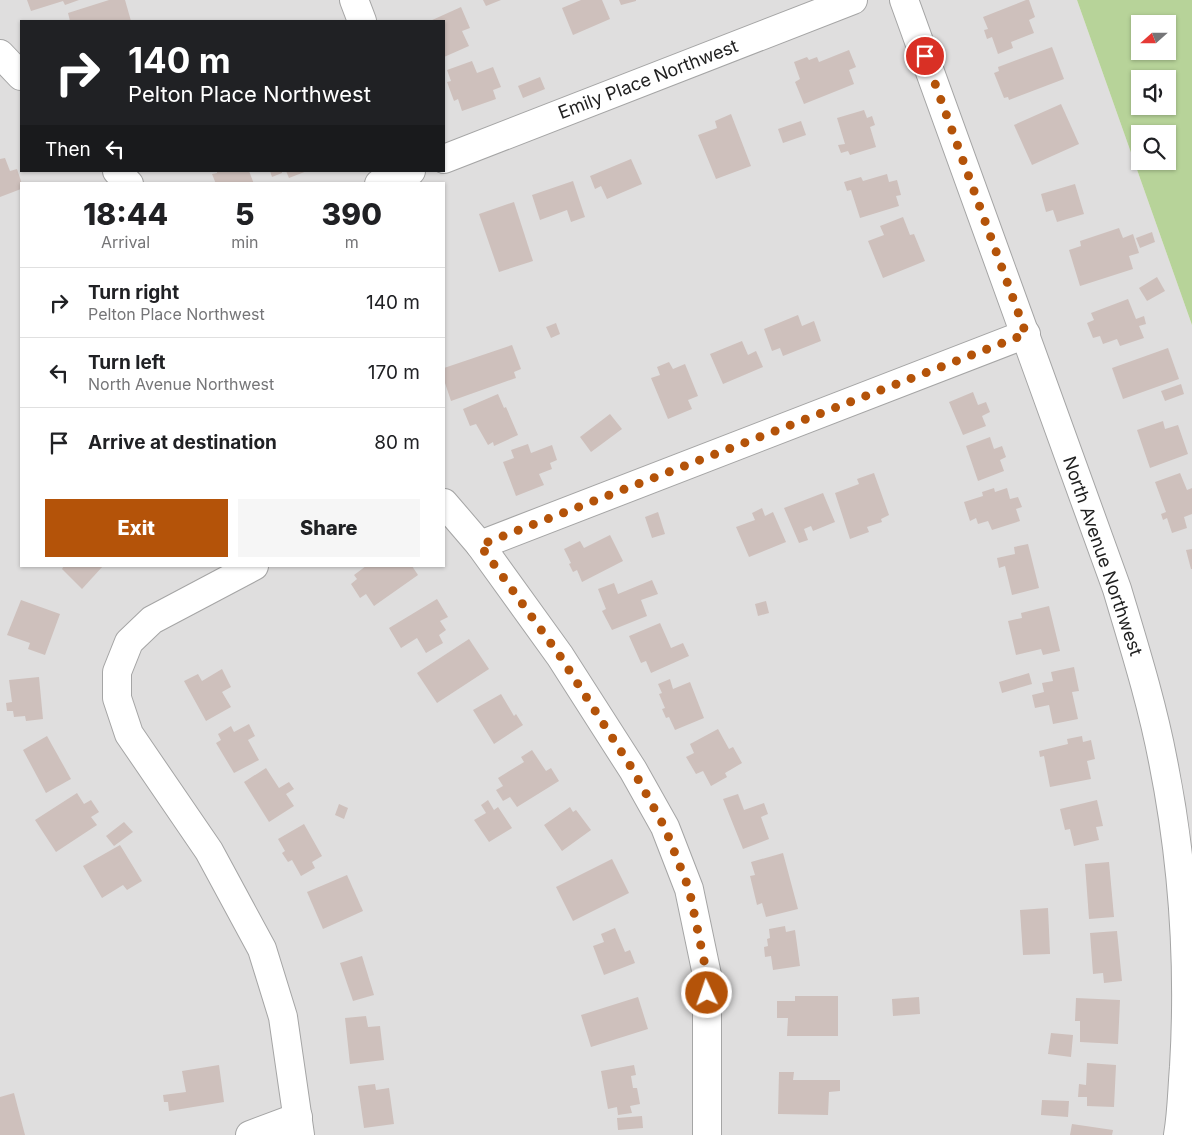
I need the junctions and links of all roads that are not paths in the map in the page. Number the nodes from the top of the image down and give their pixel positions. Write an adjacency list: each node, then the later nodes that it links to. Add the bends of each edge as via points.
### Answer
1 (354, 0): 4 (street)
2 (853, 0): 7 (street, Emily Place Northwest)
3 (904, 0): 12 (street, North Avenue Northwest)
4 (362, 20)
5 (0, 54): 6 (street)
6 (20, 75)
7 (445, 159)
8 (118, 172): 10 (street)
9 (409, 172): 11 (street)
10 (127, 182)
11 (384, 182)
12 (1026, 334): 14 (street); 19 (street, North Avenue Northwest, via 1117,589 1144,678 1163,761 1177,850 1185,940 1186,1029)
13 (445, 504): 14 (street)
14 (480, 545): 18 (street, via 560,656 633,770 665,828 689,889 707,975)
15 (252, 567): 16 (street, via 152,620 129,642 117,672 117,698 129,734 209,851 262,949 283,1017)
16 (299, 1126): 17 (street)
17 (250, 1135)
18 (706, 1135)
19 (1178, 1135)

